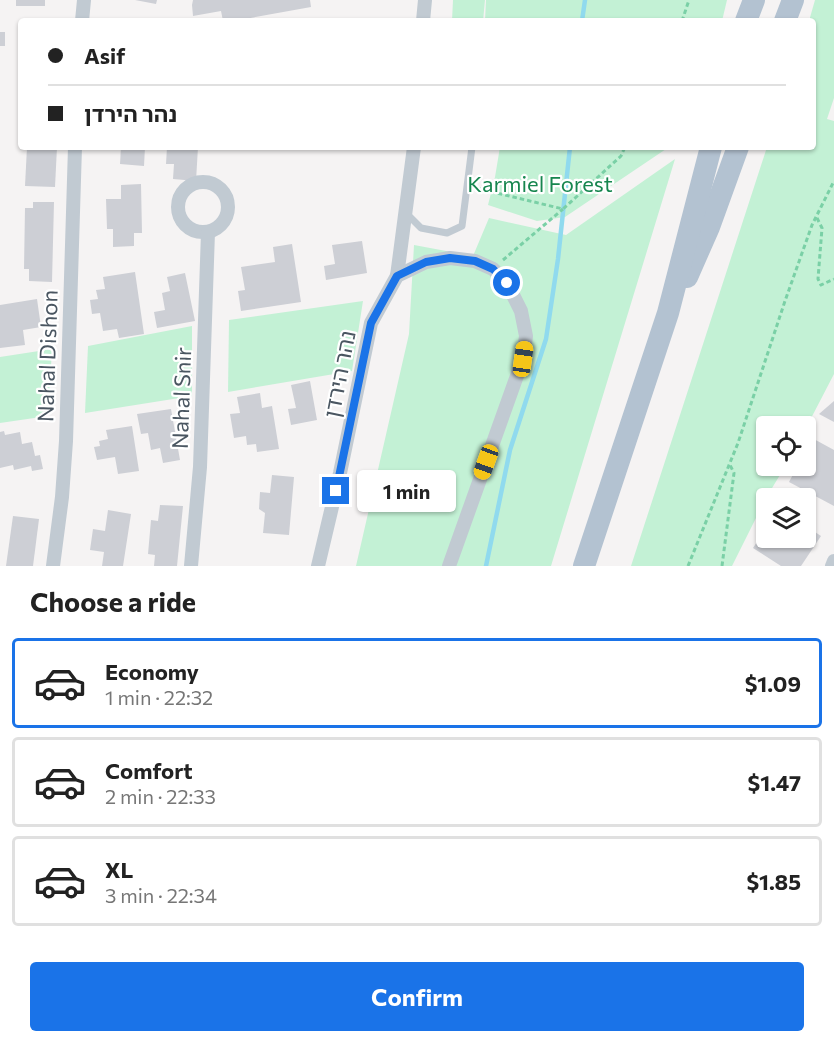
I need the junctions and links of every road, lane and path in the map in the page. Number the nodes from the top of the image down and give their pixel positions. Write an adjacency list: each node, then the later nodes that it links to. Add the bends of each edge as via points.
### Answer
1 (84, 0): 6 (street)
2 (425, 0): 7 (street)
3 (689, 0): 8 (path)
4 (752, 0): 9 (main road)
5 (793, 0): 10 (main road)
6 (82, 18)
7 (423, 18)
8 (683, 18)
9 (747, 18)
10 (786, 18)
11 (75, 150): 29 (street, Nahal Dishon, via 65,460)
12 (414, 150): 20 (street)
13 (472, 150): 18 (lane)
14 (624, 150): 19 (path)
15 (710, 150): 26 (main road)
16 (737, 150): 26 (main road, via 709,226)
17 (834, 181): 21 (path)
18 (467, 186): 19 (path); 20 (lane, via 462,226 447,233 421,228)
19 (563, 209): 23 (path)
20 (406, 213): 24 (street)
21 (817, 219): 25 (path, via 822,228 818,279 821,285); 27 (path, via 784,301)
22 (208, 232): 30 (street, Nahal Snir, via 200,468)
23 (493, 269): 24 (street, via 475,261 450,258 426,262); 32 (street, via 507,283 521,311 526,336 523,359)
24 (397, 276): 31 (street, נהר הירדן, via 371,323)
25 (834, 279)
26 (668, 313): 33 (main road)
27 (730, 465): 34 (path); 35 (path, via 734,473)
28 (834, 561): 36 (street)
29 (53, 566)
30 (191, 566)
31 (318, 566)
32 (449, 566)
33 (584, 566)
34 (688, 566)
35 (722, 566)
36 (832, 566)

